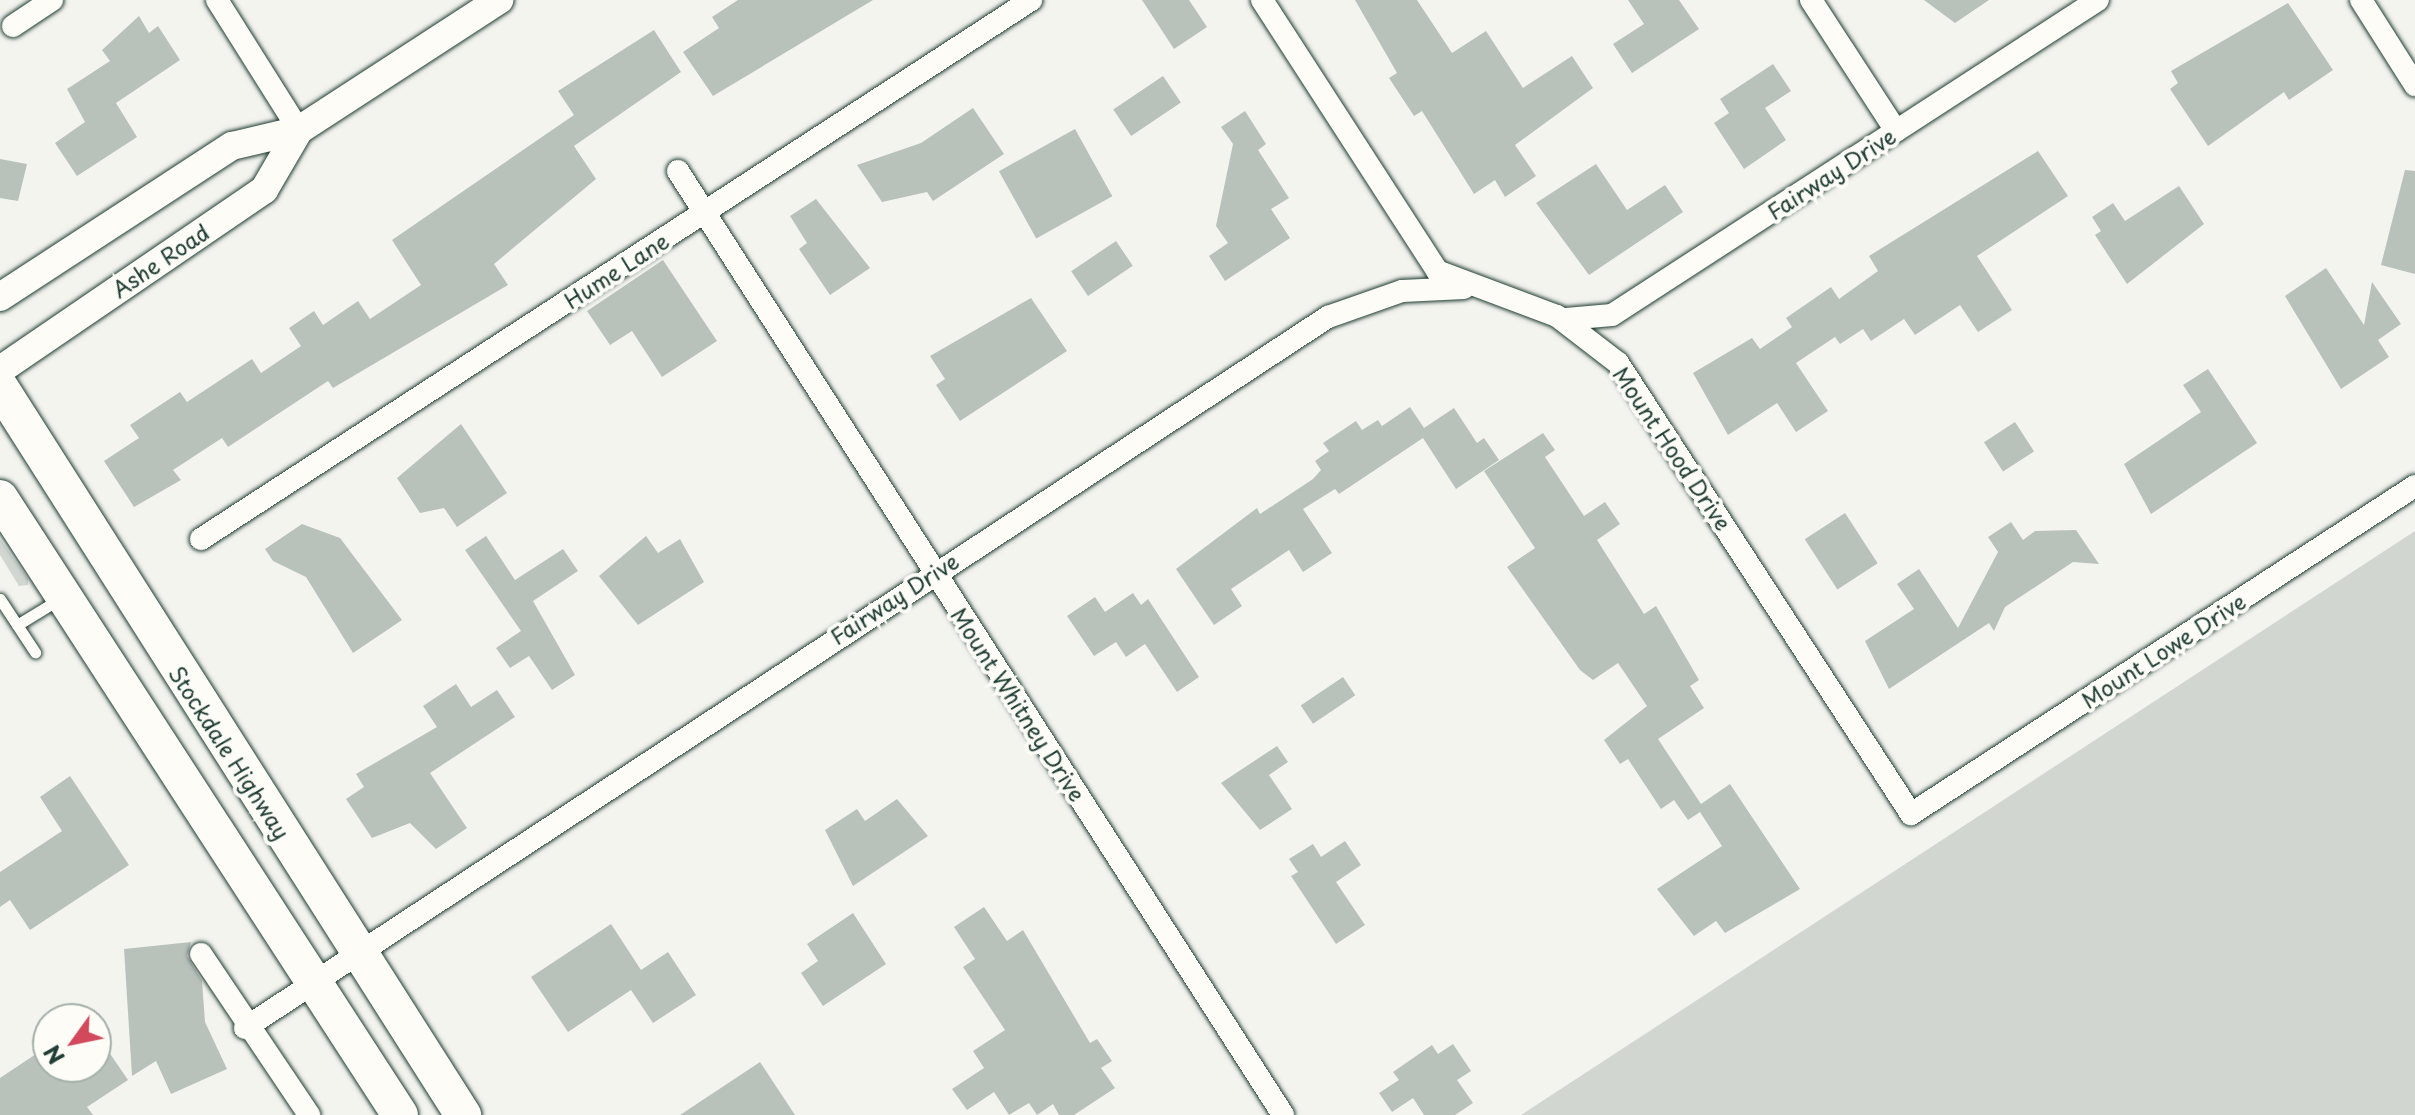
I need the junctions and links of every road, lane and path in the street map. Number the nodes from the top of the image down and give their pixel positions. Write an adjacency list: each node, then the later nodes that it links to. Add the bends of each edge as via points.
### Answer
1 (52, 0): 9 (street)
2 (217, 0): 11 (street)
3 (499, 0): 11 (street, Ashe Road)
4 (1031, 0): 14 (street, Hume Lane)
5 (1262, 0): 15 (street, Mount Hood Drive, via 1437,271)
6 (1811, 0): 12 (street)
7 (2098, 0): 12 (street, Fairway Drive)
8 (2361, 0): 10 (street)
9 (13, 26)
10 (2415, 85)
11 (299, 130): 16 (street, Ashe Road, via 232,146); 18 (street, Ashe Road, via 264,190)
12 (1896, 131): 17 (street, Fairway Drive, via 1612,315 1595,322)
13 (678, 171): 14 (street, Mount Whitney Drive)
14 (704, 212): 22 (street, Hume Lane); 23 (street, Mount Whitney Drive)
15 (1474, 289): 17 (street, Mount Hood Drive); 23 (street, Fairway Drive, via 1402,291 1328,317)
16 (0, 297)
17 (1557, 316): 28 (street, Mount Hood Drive, via 1590,338 1640,393)
18 (0, 370)
19 (0, 387): 30 (main road, Stockdale Highway)
20 (2415, 486): 28 (street, Mount Lowe Drive)
21 (0, 498): 24 (main road, Stockdale Highway)
22 (201, 539)
23 (934, 572): 30 (street, Fairway Drive); 35 (street, Mount Whitney Drive)
24 (66, 595): 26 (lane); 30 (main road, Stockdale Highway)
25 (0, 599): 26 (lane)
26 (17, 625): 27 (lane)
27 (35, 652)
28 (1911, 814)
29 (201, 954): 31 (street)
30 (335, 963): 31 (street, Fairway Drive); 33 (main road, Stockdale Highway); 34 (main road, Stockdale Highway)
31 (245, 1028): 32 (street)
32 (309, 1115)
33 (400, 1115)
34 (463, 1115)
35 (1283, 1115)

